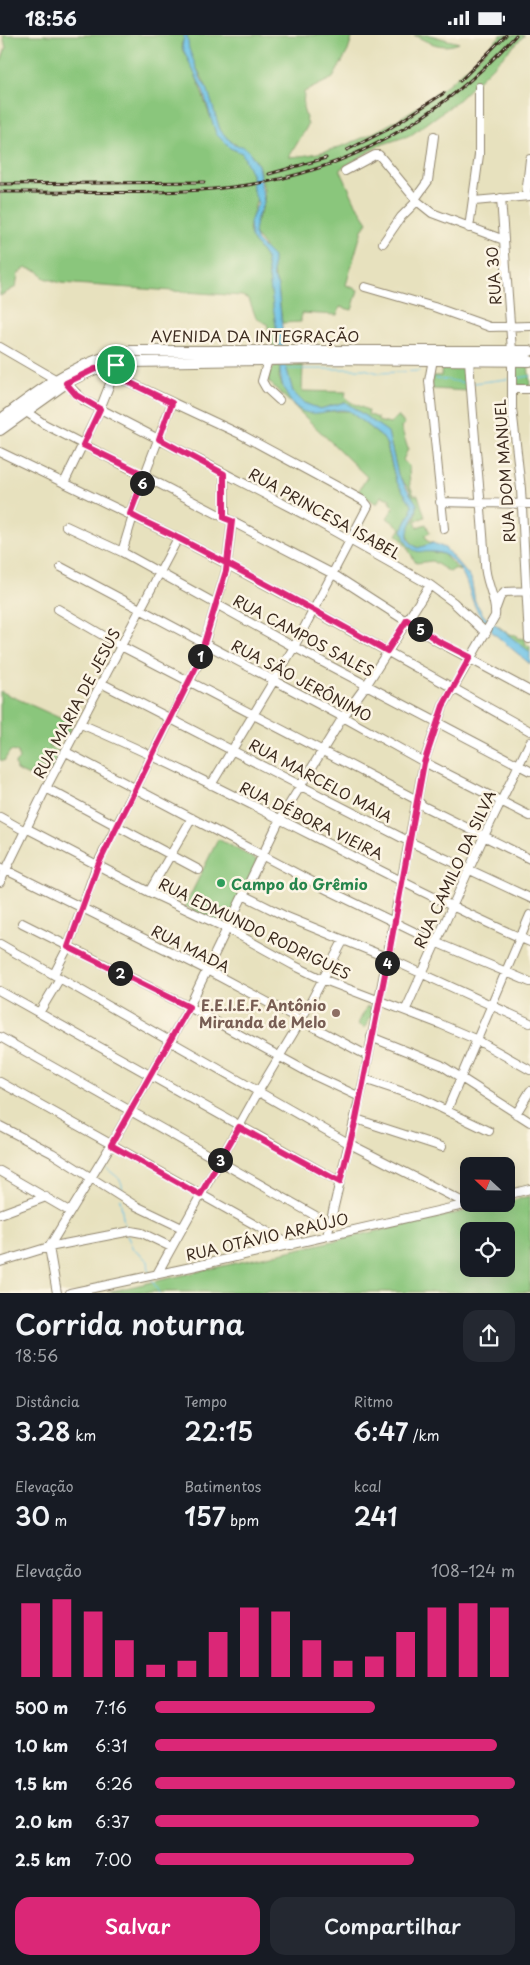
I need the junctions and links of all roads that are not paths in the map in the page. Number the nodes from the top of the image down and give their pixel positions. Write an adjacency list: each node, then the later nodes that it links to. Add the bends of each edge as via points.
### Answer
1 (479, 87): 8 (street, via 480,138)
2 (434, 136): 7 (street, via 428,181)
3 (530, 159): 5 (street)
4 (345, 171): 7 (street, via 380,155)
5 (528, 196): 6 (street)
6 (501, 198): 8 (street); 10 (street, RUA 30)
7 (416, 200): 9 (street, via 440,218); 11 (street)
8 (474, 201): 9 (street)
9 (469, 228): 10 (street)
10 (504, 241): 14 (street, RUA 30)
11 (383, 243)
12 (365, 287): 14 (street, via 490,327)
13 (530, 327): 14 (street)
14 (511, 328): 19 (street, RUA 30)
15 (0, 347): 25 (street)
16 (530, 351): 19 (main road, AVENIDA DA INTEGRAÇÃO)
17 (419, 354): 18 (main road, AVENIDA DA INTEGRAÇÃO); 20 (main road, AVENIDA DA INTEGRAÇÃO); 21 (main road, AVENIDA DA INTEGRAÇÃO); 25 (main road, AVENIDA DA INTEGRAÇÃO, via 132,351 89,361)
18 (445, 354): 19 (main road, AVENIDA DA INTEGRAÇÃO); 21 (main road, AVENIDA DA INTEGRAÇÃO); 22 (main road, AVENIDA DA INTEGRAÇÃO)
19 (512, 356): 22 (main road, AVENIDA DA INTEGRAÇÃO); 23 (main road, AVENIDA DA INTEGRAÇÃO); 27 (street, RUA DOM MANUEL)
20 (268, 359): 24 (main road, AVENIDA DA INTEGRAÇÃO, via 154,361); 29 (street, via 262,381)
21 (433, 359): 41 (street, via 429,381)
22 (469, 359): 42 (street)
23 (530, 361)
24 (115, 370): 26 (main road, AVENIDA DA INTEGRAÇÃO, via 95,369); 30 (street); 31 (street)
25 (55, 379): 33 (main road, AVENIDA DA INTEGRAÇÃO)
26 (66, 383): 31 (street, RUA PRINCESA ISABEL, via 76,395); 32 (main road, AVENIDA DA INTEGRAÇÃO)
27 (512, 389): 28 (street); 43 (street, RUA DOM MANUEL)
28 (530, 389)
29 (279, 399)
30 (172, 403): 35 (street); 49 (street, via 240,434 364,501 368,507)
31 (100, 409): 35 (street, RUA PRINCESA ISABEL); 36 (street)
32 (25, 411): 34 (main road, AVENIDA DA INTEGRAÇÃO); 36 (street)
33 (0, 420)
34 (0, 431)
35 (159, 439): 38 (street, RUA PRINCESA ISABEL); 39 (street)
36 (83, 445): 39 (street); 40 (street)
37 (0, 452): 40 (street)
38 (224, 474): 45 (street); 49 (street, RUA PRINCESA ISABEL)
39 (145, 475): 44 (street); 45 (street)
40 (64, 483): 44 (street)
41 (440, 502): 42 (street); 47 (street)
42 (482, 502): 43 (street); 57 (street, via 485,565)
43 (526, 504): 56 (street, RUA DOM MANUEL)
44 (131, 515): 48 (street); 50 (street)
45 (228, 520): 51 (street); 54 (street)
46 (66, 526): 50 (street, RUA CAMPOS SALES)
47 (444, 529)
48 (178, 538): 51 (street); 53 (street, RUA MARIA DE JESUS)
49 (350, 540): 54 (street); 55 (street, RUA PRINCESA ISABEL)
50 (122, 552): 53 (street, RUA CAMPOS SALES)
51 (226, 564): 59 (street); 63 (street)
52 (61, 567): 62 (street, RUA SÃO JERÔNIMO)
53 (159, 572): 59 (street, RUA CAMPOS SALES); 62 (street, RUA MARIA DE JESUS)
54 (333, 574): 63 (street); 64 (street)
55 (430, 585): 64 (street); 65 (street, RUA PRINCESA ISABEL)
56 (528, 591): 58 (street); 66 (street, RUA DOM MANUEL)
57 (490, 592): 58 (street); 60 (street)
58 (505, 592): 60 (street)
59 (216, 604): 67 (street); 69 (street, RUA CAMPOS SALES)
60 (496, 608): 65 (street)
61 (58, 609): 68 (street)
62 (141, 609): 67 (street, RUA SÃO JERÔNIMO); 68 (street, RUA MARIA DE JESUS)
63 (314, 610): 69 (street); 70 (street)
64 (407, 620): 70 (street); 71 (street)
65 (487, 631): 71 (street)
66 (529, 639)
67 (204, 644): 72 (street); 73 (street, RUA SÃO JERÔNIMO)
68 (121, 646): 72 (street); 74 (street, RUA MARIA DE JESUS)
69 (294, 647): 73 (street); 75 (street, RUA CAMPOS SALES)
70 (387, 651): 75 (street); 76 (street)
71 (470, 657): 76 (street); 77 (street)
72 (188, 681): 78 (street); 80 (street)
73 (272, 681): 78 (street); 79 (street, RUA SÃO JERÔNIMO)
74 (101, 683): 80 (street, RUA MARCELO MAIA); 82 (street, RUA MARIA DE JESUS)
75 (367, 684): 79 (street); 81 (street, RUA CAMPOS SALES)
76 (453, 687): 81 (street); 83 (street)
77 (530, 691)
78 (253, 715): 85 (street); 87 (street)
79 (343, 717): 87 (street); 89 (street, RUA SÃO JERÔNIMO)
80 (170, 718): 85 (street, RUA MARCELO MAIA); 88 (street)
81 (437, 722): 89 (street); 90 (street, RUA CAMPOS SALES)
82 (81, 724): 86 (street, RUA MARIA DE JESUS); 88 (street, RUA DÉBORA VIEIRA)
83 (530, 731)
84 (530, 742): 90 (street, RUA CAMILO DA SILVA)
85 (232, 748): 92 (street); 93 (street, RUA MARCELO MAIA)
86 (66, 752): 94 (street); 95 (street, RUA MARIA DE JESUS)
87 (321, 752): 93 (street); 96 (street)
88 (151, 756): 92 (street, RUA DÉBORA VIEIRA); 94 (street)
89 (424, 763): 96 (street); 97 (street, RUA SÃO JERÔNIMO)
90 (519, 764): 91 (street, RUA CAMPOS SALES); 97 (street, RUA CAMILO DA SILVA)
91 (530, 771)
92 (211, 785): 101 (street, RUA DÉBORA VIEIRA)
93 (300, 785): 101 (street); 105 (street, RUA MARCELO MAIA)
94 (134, 787): 100 (street); 102 (street)
95 (46, 788): 102 (street); 103 (street, RUA MARIA DE JESUS)
96 (417, 800): 104 (street); 105 (street)
97 (502, 801): 98 (street, RUA SÃO JERÔNIMO); 104 (street, RUA CAMILO DA SILVA)
98 (530, 816)
99 (0, 817): 103 (street, RUA EDMUNDO RODRIGUES)
100 (192, 818): 106 (street); 107 (street)
101 (279, 821): 107 (street); 114 (street, RUA DÉBORA VIEIRA)
102 (116, 826): 106 (street); 109 (street)
103 (26, 830): 109 (street, RUA EDMUNDO RODRIGUES); 110 (street, RUA MARIA DE JESUS)
104 (484, 836): 108 (street); 112 (street, RUA CAMILO DA SILVA)
105 (410, 842): 112 (street, RUA MARCELO MAIA); 114 (street)
106 (170, 855): 111 (street); 115 (street)
107 (261, 856): 116 (street); 121 (street)
108 (530, 859)
109 (98, 865): 115 (street, RUA EDMUNDO RODRIGUES); 119 (street)
110 (3, 868): 113 (street, RUA MARIA DE JESUS); 119 (street, RUA MADA)
111 (199, 869)
112 (469, 869): 117 (street, RUA MARCELO MAIA); 118 (street, RUA CAMILO DA SILVA)
113 (0, 881)
114 (403, 881): 118 (street, RUA DÉBORA VIEIRA); 121 (street)
115 (149, 892): 123 (street, RUA EDMUNDO RODRIGUES)
116 (244, 895): 123 (street); 125 (street)
117 (530, 899)
118 (452, 905): 124 (street, RUA DÉBORA VIEIRA); 127 (street, RUA CAMILO DA SILVA)
119 (82, 907): 129 (street); 131 (street, RUA MADA)
120 (530, 915): 124 (street)
121 (395, 922): 127 (street); 130 (street)
122 (22, 923): 129 (street)
123 (228, 929): 131 (street); 135 (street, RUA EDMUNDO RODRIGUES)
124 (520, 937): 126 (street, RUA DÉBORA VIEIRA); 132 (street)
125 (343, 941): 130 (street); 135 (street)
126 (530, 941)
127 (436, 942): 132 (street); 133 (street, RUA CAMILO DA SILVA)
128 (0, 944): 134 (street)
129 (68, 947): 134 (street); 140 (street)
130 (388, 959): 133 (street); 138 (street)
131 (207, 971): 140 (street); 143 (street, RUA MADA)
132 (504, 971): 136 (street); 139 (street)
133 (421, 974): 139 (street); 141 (street, RUA CAMILO DA SILVA)
134 (57, 976): 142 (street); 148 (street)
135 (322, 979): 138 (street, RUA EDMUNDO RODRIGUES); 143 (street)
136 (530, 982)
137 (0, 991): 142 (street)
138 (380, 1001): 141 (street, RUA EDMUNDO RODRIGUES); 146 (street)
139 (490, 1005): 144 (street); 147 (street)
140 (189, 1007): 148 (street); 150 (street)
141 (406, 1009): 147 (street, RUA EDMUNDO RODRIGUES)
142 (39, 1013): 152 (street)
143 (300, 1022): 149 (street, RUA MADA); 150 (street)
144 (530, 1023)
145 (0, 1037): 159 (street)
146 (371, 1037): 149 (street); 153 (street, via 423,1057)
147 (475, 1039): 151 (street, RUA EDMUNDO RODRIGUES); 153 (street)
148 (170, 1041): 152 (street); 157 (street)
149 (368, 1056): 154 (street)
150 (280, 1057): 157 (street); 158 (street)
151 (530, 1070)
152 (150, 1076): 159 (street); 165 (street)
153 (460, 1076): 160 (street); 161 (street)
154 (364, 1079): 158 (street); 160 (street)
155 (0, 1082): 168 (street)
156 (530, 1091): 161 (street)
157 (258, 1092): 165 (street); 167 (street)
158 (360, 1097): 162 (street)
159 (131, 1110): 168 (street); 170 (street)
160 (446, 1110): 166 (street)
161 (516, 1113): 163 (street)
162 (356, 1119): 167 (street); 169 (street)
163 (530, 1122)
164 (0, 1126): 172 (street, via 21,1135)
165 (239, 1127): 170 (street); 173 (street)
166 (489, 1131)
167 (350, 1144): 173 (street); 178 (street)
168 (111, 1145): 172 (street); 176 (street)
169 (442, 1147)
170 (220, 1160): 176 (street); 182 (street)
171 (0, 1171): 177 (street)
172 (90, 1178): 180 (street); 183 (street, via 134,1205)
173 (340, 1182): 182 (street)
174 (530, 1189): 175 (street)
175 (515, 1193)
176 (200, 1195): 183 (street); 185 (street)
177 (46, 1197): 180 (street); 181 (street)
178 (460, 1200)
179 (460, 1206): 184 (street, RUA OTÁVIO ARAÚJO)
180 (69, 1211): 186 (street)
181 (0, 1214)
182 (330, 1224): 184 (street)
183 (182, 1228): 187 (street)
184 (327, 1236): 185 (street, RUA OTÁVIO ARAÚJO)
185 (290, 1245): 189 (street, RUA OTÁVIO ARAÚJO)
186 (49, 1247): 187 (street, via 131,1231); 188 (street); 190 (street)
187 (171, 1247): 189 (street)
188 (0, 1262)
189 (158, 1274): 191 (street, RUA OTÁVIO ARAÚJO)
190 (57, 1293)
191 (70, 1293)

